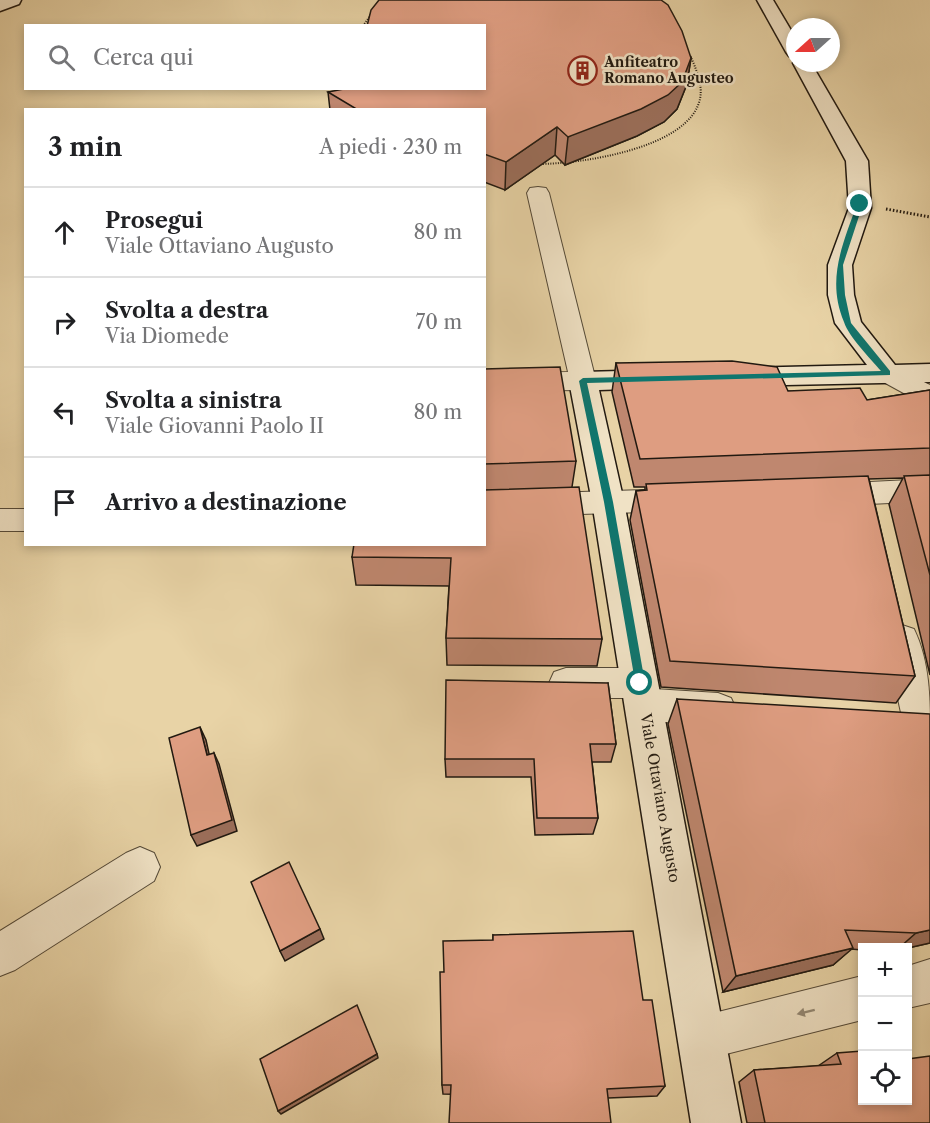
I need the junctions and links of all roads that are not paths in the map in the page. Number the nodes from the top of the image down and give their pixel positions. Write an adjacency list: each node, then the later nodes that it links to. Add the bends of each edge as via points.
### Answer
1 (13, 0): 3 (main road)
2 (765, 0): 4 (main road)
3 (0, 6)
4 (786, 36)
5 (807, 72): 7 (main road, via 857,161 860,204 840,265 841,295 848,323)
6 (538, 193): 9 (street, Viale Ottaviano Augusto)
7 (887, 373): 8 (main road); 9 (main road); 11 (street)
8 (930, 373)
9 (583, 381): 10 (street); 15 (main road, Viale Ottaviano Augusto)
10 (486, 382)
11 (930, 396)
12 (930, 490): 13 (street, via 871,505)
13 (798, 496)
14 (703, 499): 15 (street)
15 (608, 502): 16 (street); 21 (main road, Viale Ottaviano Augusto)
16 (486, 506)
17 (0, 520): 18 (street)
18 (24, 520)
19 (895, 608): 24 (street)
20 (538, 682): 21 (street)
21 (642, 694): 22 (street); 30 (main road, Viale Ottaviano Augusto)
22 (748, 711)
23 (887, 720): 24 (street)
24 (926, 723)
25 (140, 867): 26 (street)
26 (0, 955)
27 (930, 981): 28 (street)
28 (912, 986)
29 (858, 999): 30 (street, one-way to 30)
30 (702, 1038): 31 (main road, Viale Ottaviano Augusto)
31 (716, 1123)

